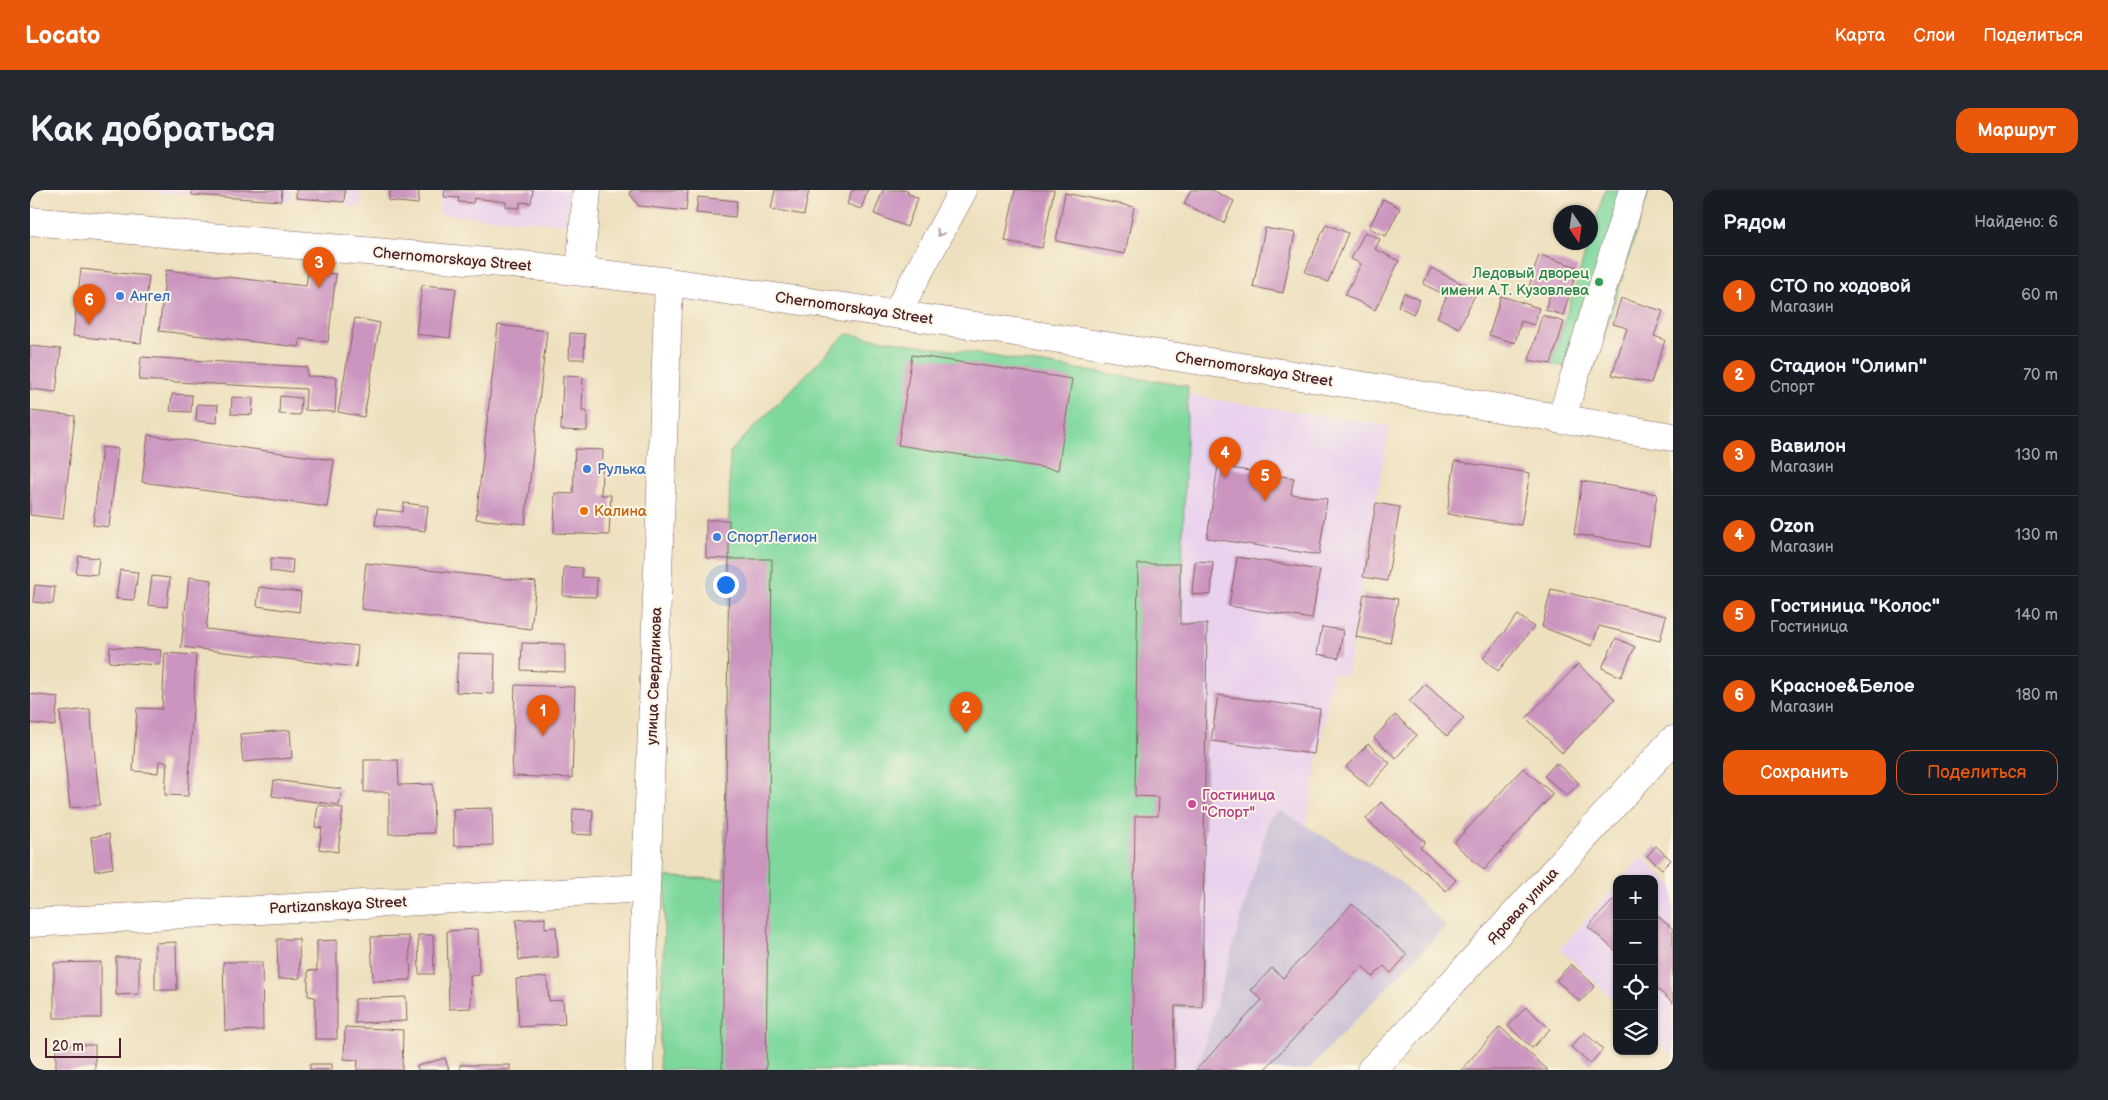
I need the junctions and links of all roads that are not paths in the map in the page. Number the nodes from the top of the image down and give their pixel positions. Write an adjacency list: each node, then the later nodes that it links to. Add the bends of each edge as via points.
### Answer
1 (587, 190): 5 (street)
2 (963, 190): 7 (street, one-way to 7)
3 (1633, 190): 8 (street)
4 (30, 221): 5 (street, Chernomorskaya Street)
5 (580, 271): 6 (street, Chernomorskaya Street)
6 (669, 282): 7 (street, Chernomorskaya Street); 11 (street, улица Свердликова)
7 (896, 314): 8 (street, Chernomorskaya Street, via 1371,387)
8 (1561, 420): 9 (street, Chernomorskaya Street)
9 (1673, 437)
10 (1673, 740): 14 (street, Яровая улица)
11 (646, 888): 12 (street, Partizanskaya Street); 13 (street, улица Свердликова)
12 (30, 923)
13 (639, 1070)
14 (1371, 1070)

